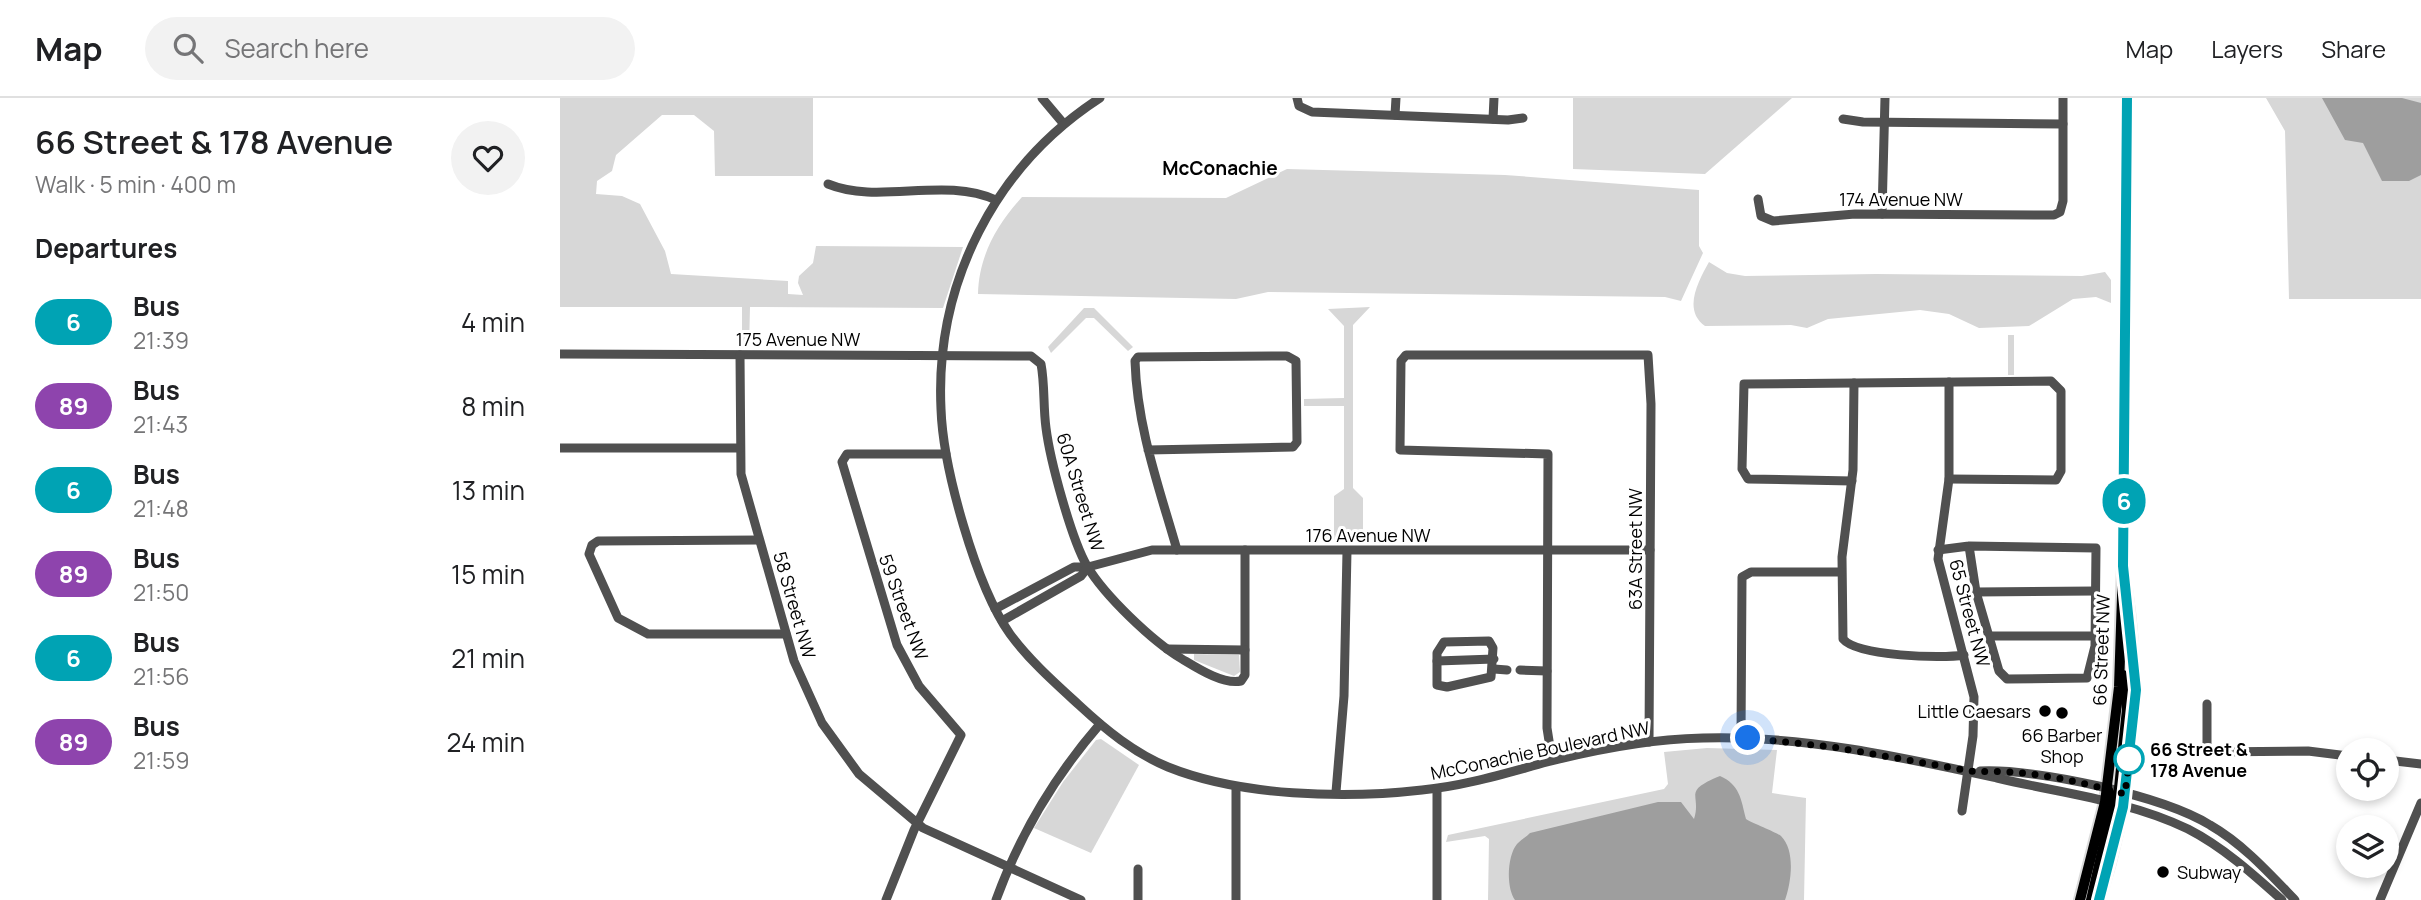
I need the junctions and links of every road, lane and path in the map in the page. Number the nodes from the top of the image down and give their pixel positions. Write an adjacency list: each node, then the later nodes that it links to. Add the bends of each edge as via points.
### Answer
1 (1042, 98): 14 (street)
2 (1100, 98): 14 (street, McConachie Boulevard NW)
3 (1297, 98): 9 (street, via 1302,109)
4 (1396, 98): 9 (street)
5 (1494, 98): 12 (street)
6 (1885, 98): 13 (street)
7 (2063, 98): 15 (street)
8 (2127, 98): 40 (main road, 66 Street NW)
9 (1395, 115): 12 (street)
10 (1523, 118): 12 (street)
11 (1843, 118): 13 (street)
12 (1493, 119)
13 (1883, 121): 15 (street); 19 (street)
14 (1063, 123): 17 (street, McConachie Boulevard NW)
15 (2063, 124): 19 (street, 174 Avenue NW, via 2060,212 2047,216)
16 (828, 184): 17 (street, via 850,190 971,192)
17 (996, 200): 22 (street, McConachie Boulevard NW, via 961,271)
18 (1758, 200): 19 (street, 174 Avenue NW, via 1761,216 1773,221)
19 (1882, 214)
20 (560, 354): 21 (street, 175 Avenue NW)
21 (740, 355): 22 (street, 175 Avenue NW); 27 (street, 58 Street NW)
22 (942, 355): 23 (street, 175 Avenue NW, via 1024,354); 29 (street, McConachie Boulevard NW, via 940,404)
23 (1035, 358): 41 (street, 60A Street NW, via 1041,364 1049,447)
24 (1948, 382): 25 (street); 30 (street, 65 Street NW); 30 (street, via 2057,383 2061,391 2061,471 2056,480)
25 (1854, 383): 31 (street); 31 (street, via 1744,384 1742,469 1748,479)
26 (560, 448): 27 (street)
27 (740, 448): 32 (street, 58 Street NW, via 741,474)
28 (1148, 450): 28 (street, via 1136,401 1138,356 1287,356 1296,361 1297,442 1286,450); 34 (street)
29 (946, 454): 45 (street, McConachie Boulevard NW, via 976,561); 74 (street, 59 Street NW, via 847,454 842,462 897,645 919,686 961,735)
30 (1949, 479): 38 (street, 65 Street NW)
31 (1852, 481): 42 (street)
32 (760, 540): 47 (street, 58 Street NW); 47 (street, via 598,541 589,554 618,618 648,634)
33 (1969, 547): 38 (street); 43 (street); 44 (street, via 2096,548)
34 (1177, 550): 35 (street, 176 Avenue NW); 41 (street, 176 Avenue NW, via 1136,552)
35 (1245, 550): 39 (street, 176 Avenue NW); 51 (street)
36 (1548, 550): 37 (street, 176 Avenue NW); 37 (street, 63A Street NW, via 1548,454 1400,450 1403,358 1412,354 1648,355); 39 (street, 176 Avenue NW); 57 (street)
37 (1650, 550): 61 (street, 63A Street NW)
38 (1938, 550): 52 (street, 65 Street NW, via 1941,577)
39 (1347, 551): 69 (street, via 1344,696)
40 (2123, 566): 70 (main road, 66 Street NW); 70 (main road, 66 Street NW, via 2136,690)
41 (1088, 567): 45 (street, 176 Avenue NW, via 1074,567); 46 (street, 176 Avenue NW, via 1081,576); 50 (street, 60A Street NW)
42 (1841, 572): 52 (street, via 1845,643 1918,657); 60 (street, via 1744,575)
43 (1976, 592): 44 (street); 48 (street)
44 (2095, 592): 49 (street)
45 (996, 609): 46 (street, McConachie Boulevard NW)
46 (1002, 621): 59 (street, McConachie Boulevard NW, via 1034,662)
47 (786, 634): 74 (street, 58 Street NW, via 799,673 832,737 859,775)
48 (1989, 636): 49 (street); 49 (street, via 1999,671 2007,679 2087,678)
49 (2095, 636)
50 (1167, 649): 51 (street); 51 (street, 60A Street NW, via 1235,682 1245,674)
51 (1245, 650)
52 (1965, 655): 66 (street, 65 Street NW, via 1974,697)
53 (1437, 661): 54 (street); 54 (street, via 1444,642 1489,641); 54 (street, via 1437,685 1442,687 1488,679)
54 (1494, 664): 55 (street)
55 (1507, 670)
56 (1520, 670): 57 (street)
57 (1547, 671): 63 (street)
58 (2207, 704): 62 (street, via 2207,752)
59 (1100, 724): 67 (street, McConachie Boulevard NW, via 1163,765); 75 (street, via 1042,800)
60 (1741, 737): 61 (street, McConachie Boulevard NW); 66 (street, McConachie Boulevard NW)
61 (1650, 742): 63 (street, McConachie Boulevard NW)
62 (2336, 754)
63 (1552, 760): 68 (street, McConachie Boulevard NW)
64 (2399, 761): 65 (street)
65 (2421, 764)
66 (1972, 771): 70 (street, McConachie Boulevard NW, via 2047,777); 72 (street, McConachie Boulevard NW); 73 (street, 65 Street NW)
67 (1236, 787): 69 (street, McConachie Boulevard NW); 81 (street)
68 (1437, 789): 69 (street, McConachie Boulevard NW); 82 (street)
69 (1336, 792)
70 (2117, 792): 72 (main road, 66 Street NW); 72 (main road, 66 Street NW); 87 (street, McConachie Boulevard NW, via 2174,808 2209,824 2240,846)
71 (2421, 803): 88 (street)
72 (2114, 805): 83 (main road, 66 Street NW); 84 (main road); 85 (main road, 66 Street NW); 86 (street, McConachie Boulevard NW, via 2168,820 2214,843)
73 (1962, 811)
74 (917, 824): 75 (street, 58 Street NW); 77 (street, 59 Street NW)
75 (1008, 869): 78 (street); 79 (street, 58 Street NW)
76 (1138, 869): 80 (street)
77 (886, 900)
78 (996, 900)
79 (1080, 900)
80 (1138, 900)
81 (1236, 900)
82 (1437, 900)
83 (2080, 900)
84 (2091, 900)
85 (2099, 900)
86 (2282, 900)
87 (2295, 900)
88 (2380, 900)

